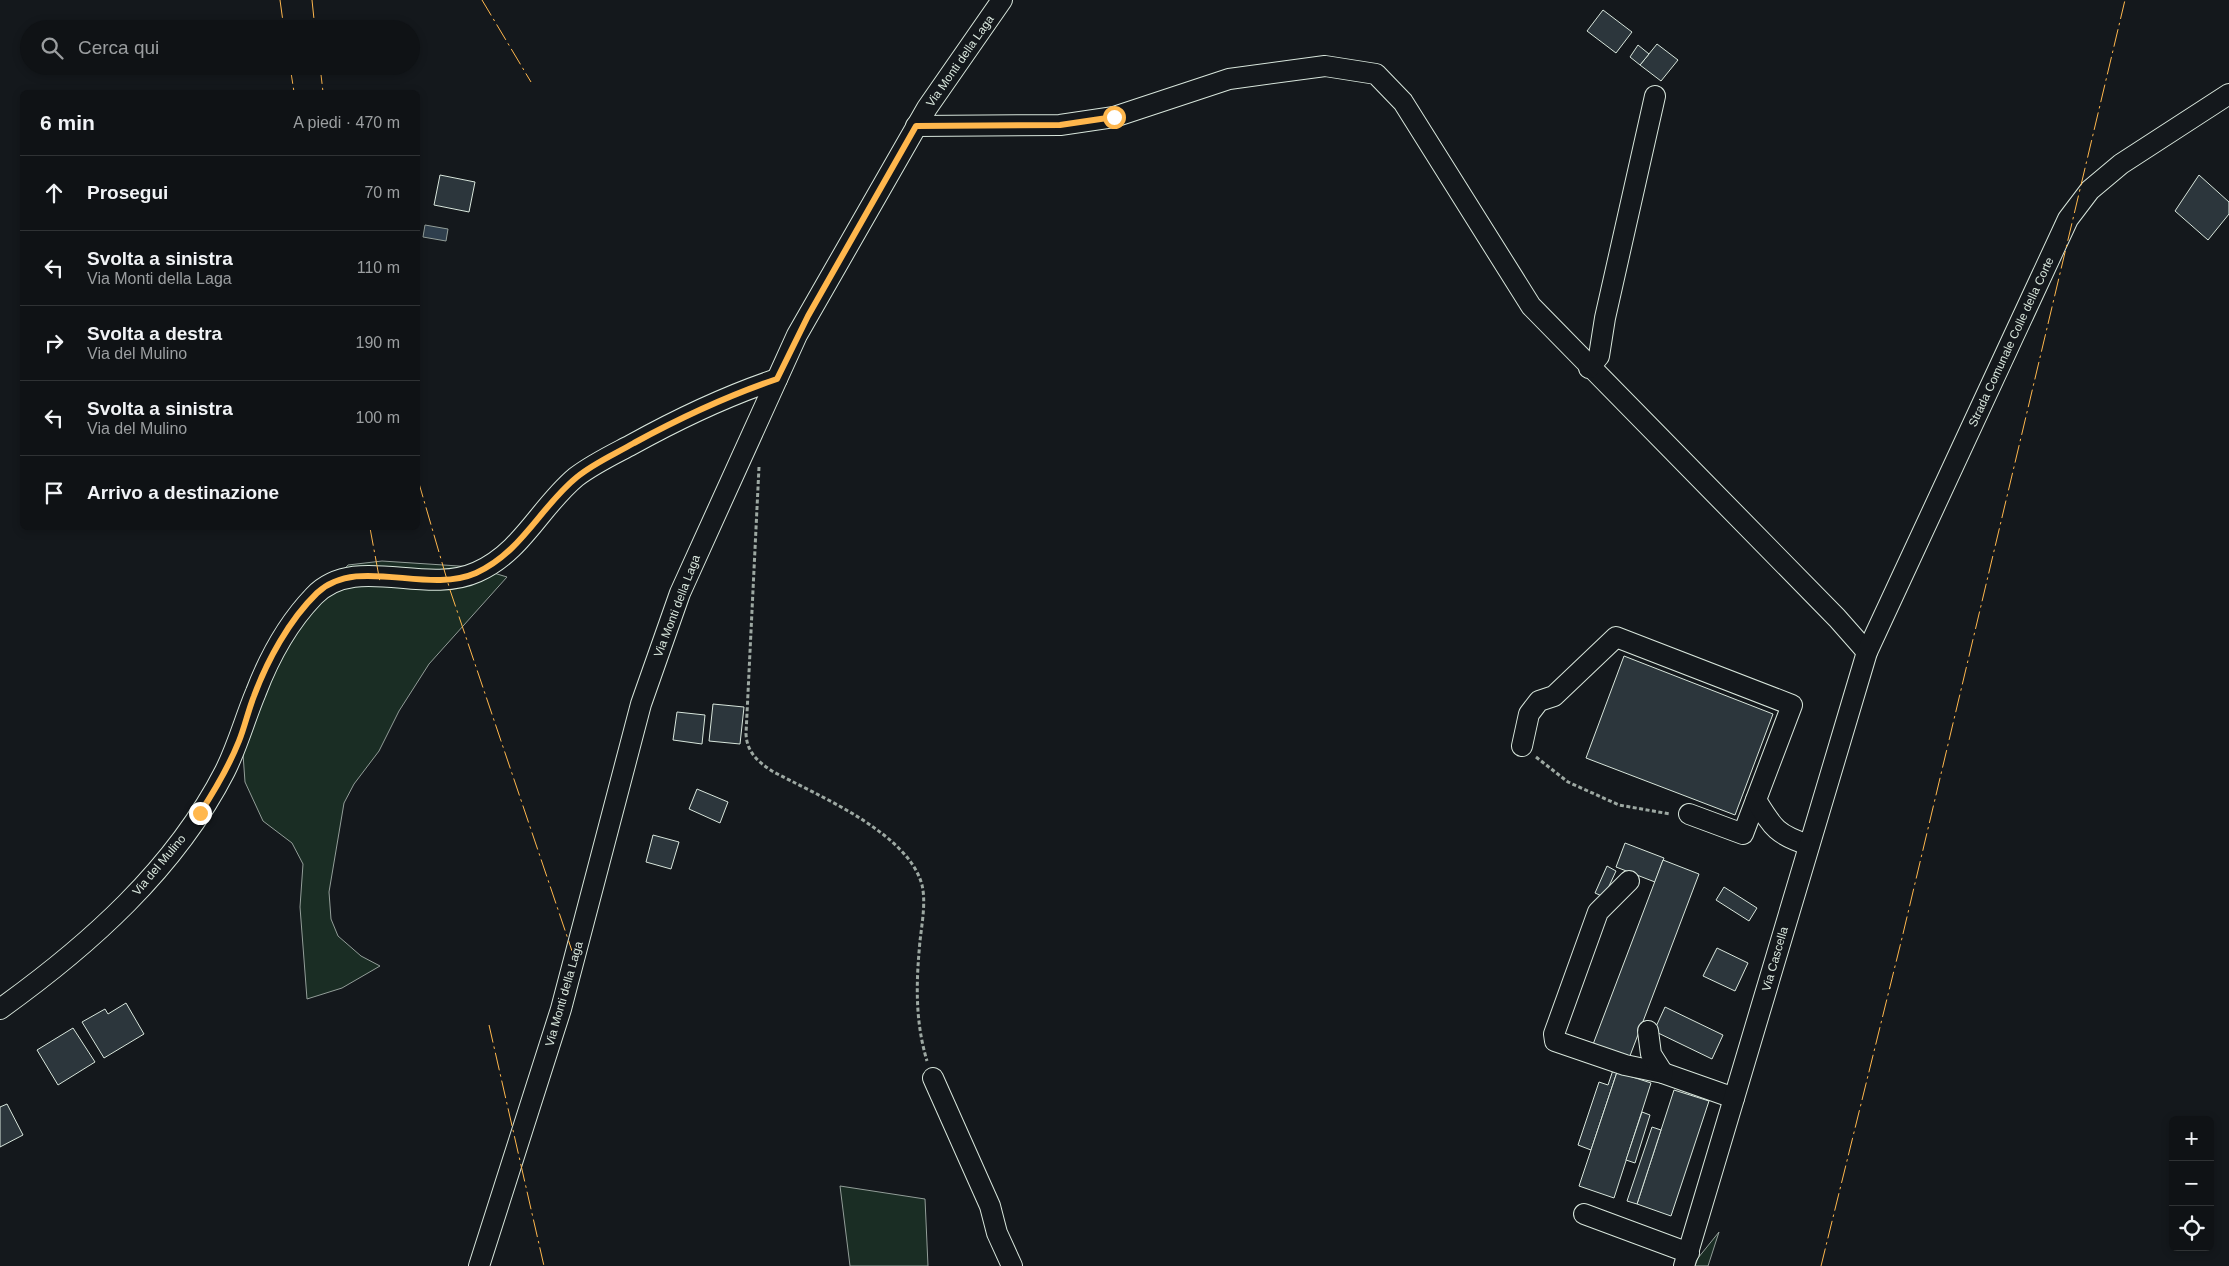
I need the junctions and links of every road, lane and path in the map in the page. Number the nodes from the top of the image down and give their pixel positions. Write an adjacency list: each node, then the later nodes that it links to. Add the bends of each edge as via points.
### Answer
1 (1002, 0): 4 (street, Via Monti della Laga)
2 (2229, 94): 8 (street, Strada Comunale Colle della Corte, via 2121,164 2090,190 2068,219)
3 (1655, 96): 5 (street, via 1604,318 1599,356)
4 (916, 126): 5 (street, via 1060,125 1114,117 1229,79 1325,66 1376,74 1403,102 1531,306); 6 (street, Via Monti della Laga, via 808,316)
5 (1589, 368): 8 (street)
6 (777, 379): 14 (street, Via del Mulino, via 701,409 596,463 562,491 516,546 476,573 440,581 354,576 320,590 296,619 267,666 227,767 185,834 102,928); 21 (street, Via Monti della Laga, via 695,558 662,641 632,738 562,1009)
7 (759, 461): 17 (path, via 746,741 752,754 765,766 876,829 915,866 924,901 916,982 917,1018)
8 (1867, 652): 12 (street, Via Cascella)
9 (1522, 746): 10 (street, via 1529,714 1539,701 1554,696 1616,637 1792,706); 11 (path, via 1568,782 1619,805 1667,814)
10 (1756, 800): 11 (street, via 1743,834); 12 (street, via 1773,828)
11 (1689, 814)
12 (1809, 845): 18 (street, Via Cascella)
13 (1629, 881): 16 (street, via 1598,912 1554,1034 1555,1041 1625,1065)
14 (0, 1009)
15 (1648, 1031): 16 (street, via 1651,1054)
16 (1663, 1073): 18 (street)
17 (933, 1078): 22 (street, via 990,1206 997,1233)
18 (1734, 1098): 20 (street, Via Cascella)
19 (1584, 1214): 20 (street)
20 (1686, 1260)
21 (479, 1266)
22 (1012, 1266)

